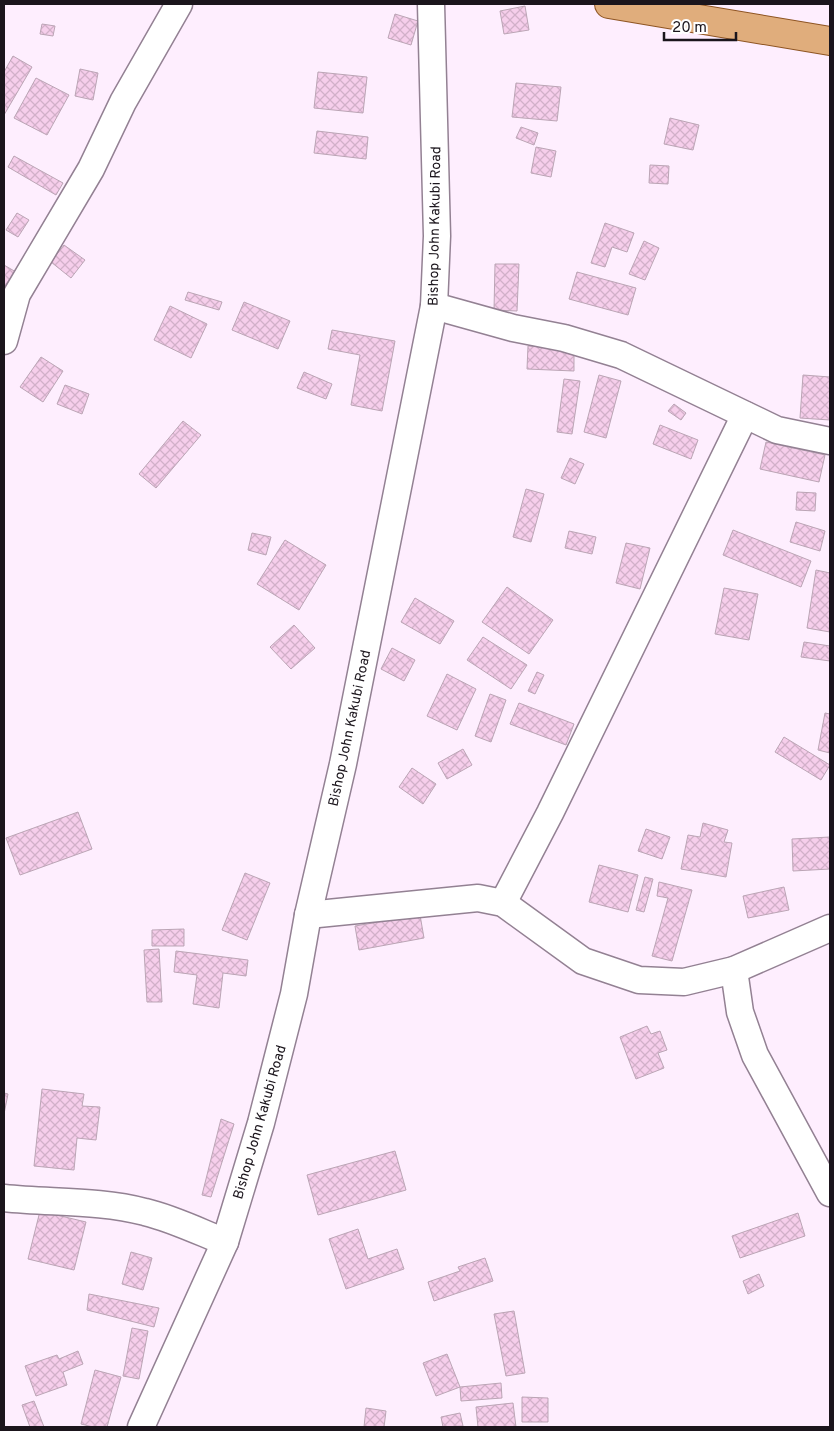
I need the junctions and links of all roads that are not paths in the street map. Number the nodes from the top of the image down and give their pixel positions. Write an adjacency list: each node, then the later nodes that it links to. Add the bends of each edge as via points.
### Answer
1 (179, 4): 6 (street, via 123,102 91,169 17,294)
2 (431, 4): 5 (street, Bishop John Kakubi Road, via 437,236)
3 (609, 4): 4 (main road)
4 (830, 41)
5 (434, 306): 7 (street, via 621,355); 10 (street, Bishop John Kakubi Road, via 343,764)
6 (4, 341)
7 (745, 415): 8 (street, via 777,430); 9 (street)
8 (830, 441)
9 (503, 903): 10 (street, via 478,898); 12 (street, via 582,961 639,980 684,982)
10 (308, 916): 15 (street, Bishop John Kakubi Road, via 294,994 266,1104)
11 (830, 928): 12 (street)
12 (734, 970): 13 (street, via 740,1012 755,1055)
13 (830, 1193)
14 (4, 1198): 15 (street, via 90,1203 146,1212)
15 (225, 1242): 16 (street, Bishop John Kakubi Road)
16 (141, 1427)

